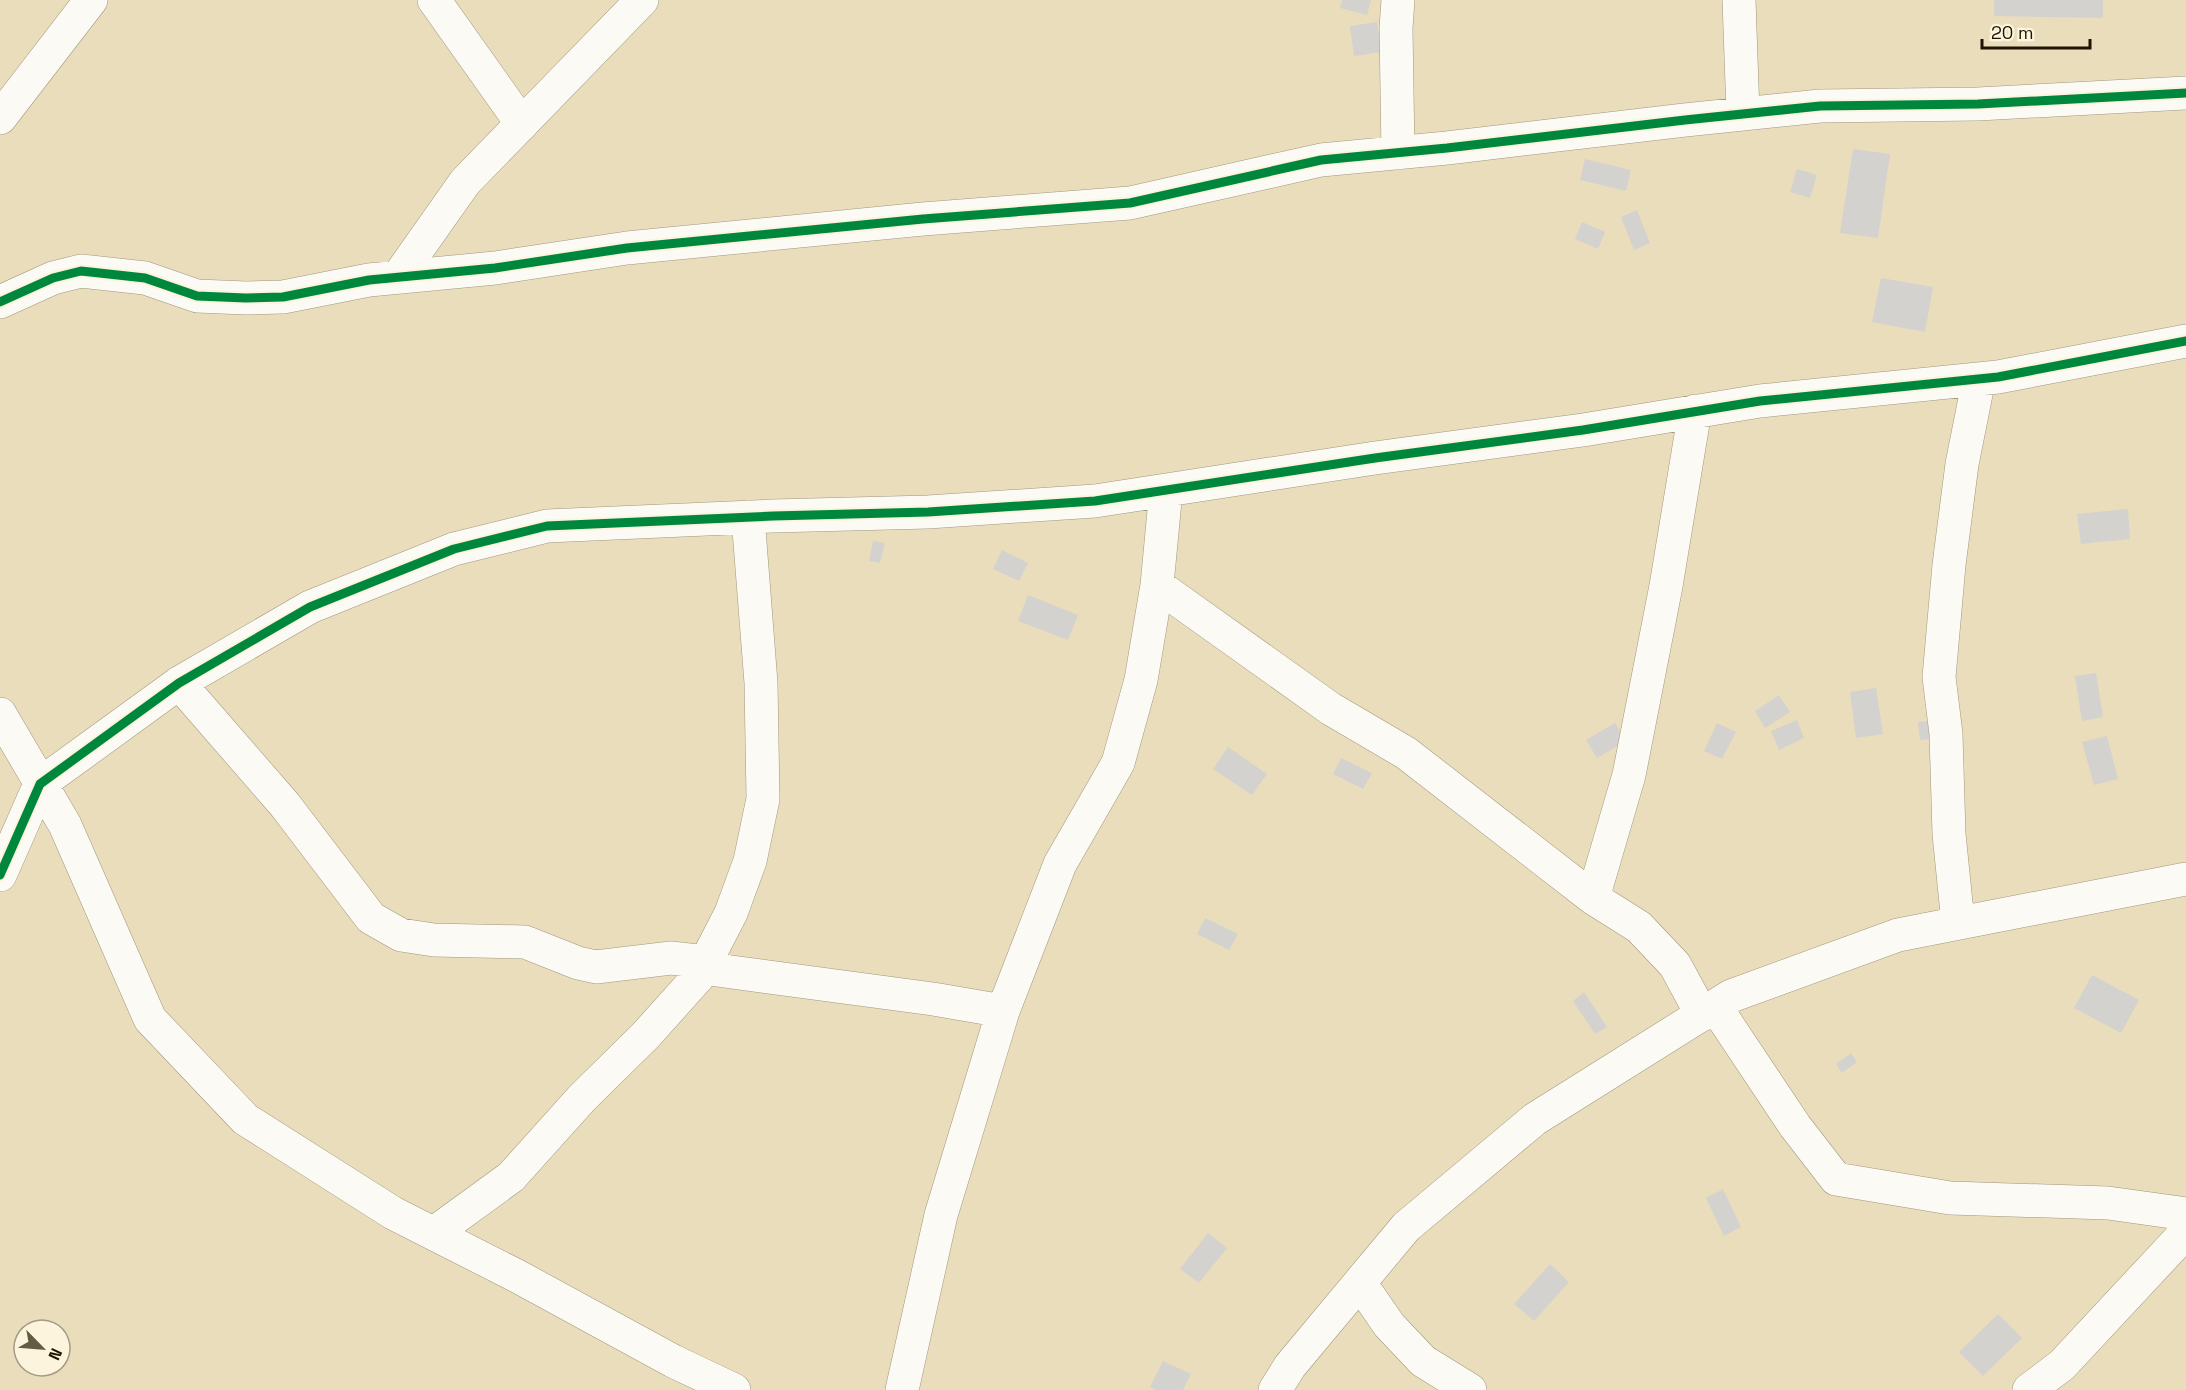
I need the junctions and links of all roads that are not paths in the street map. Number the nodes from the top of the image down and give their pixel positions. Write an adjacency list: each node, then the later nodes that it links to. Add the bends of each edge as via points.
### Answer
1 (91, 0): 8 (street)
2 (434, 0): 9 (street)
3 (642, 0): 9 (street)
4 (1398, 0): 10 (street)
5 (1739, 0): 7 (street)
6 (2186, 93): 7 (street, via 1978,104 1821,106)
7 (1743, 114): 10 (street)
8 (0, 118)
9 (522, 124): 11 (street, via 465,182)
10 (1398, 153): 11 (street, via 1321,160 1130,203 627,248 495,268)
11 (398, 277): 12 (street, via 283,297 246,298 197,296 145,278 81,271 53,278)
12 (0, 302)
13 (2186, 341): 14 (street)
14 (1979, 379): 15 (street); 25 (street, via 1960,475 1939,677)
15 (1695, 411): 16 (street); 24 (street, via 1629,775)
16 (1166, 490): 17 (street, via 1095,501 952,511); 18 (street)
17 (748, 517): 19 (street, via 547,526 454,549 310,607); 26 (street, via 761,683 763,799 750,861 731,913)
18 (1157, 585): 24 (street, via 1331,710 1406,753); 28 (street, via 1141,680 1118,763 1060,864)
19 (178, 683): 21 (street); 26 (street, via 285,805 371,918 401,935 434,940 525,942 596,967 671,958)
20 (0, 714): 21 (street)
21 (40, 784): 22 (street); 31 (street, via 65,825 150,1019 245,1119 393,1213)
22 (0, 875)
23 (2186, 879): 25 (street)
24 (1593, 898): 27 (street, via 1639,927 1675,965)
25 (1958, 923): 27 (street, via 1898,935 1731,996)
26 (704, 965): 28 (street); 31 (street, via 698,977 646,1035 511,1177)
27 (1708, 1010): 29 (street, via 1836,1179 1950,1198 2108,1203); 32 (street, via 1535,1119 1407,1227)
28 (1004, 1011): 34 (street, via 941,1215)
29 (2186, 1214)
30 (2186, 1232): 37 (street, via 2062,1365)
31 (434, 1233): 33 (street)
32 (1360, 1282): 35 (street, via 1290,1366); 36 (street, via 1389,1325 1423,1361)
33 (734, 1390)
34 (902, 1390)
35 (1275, 1390)
36 (1470, 1390)
37 (2029, 1390)

